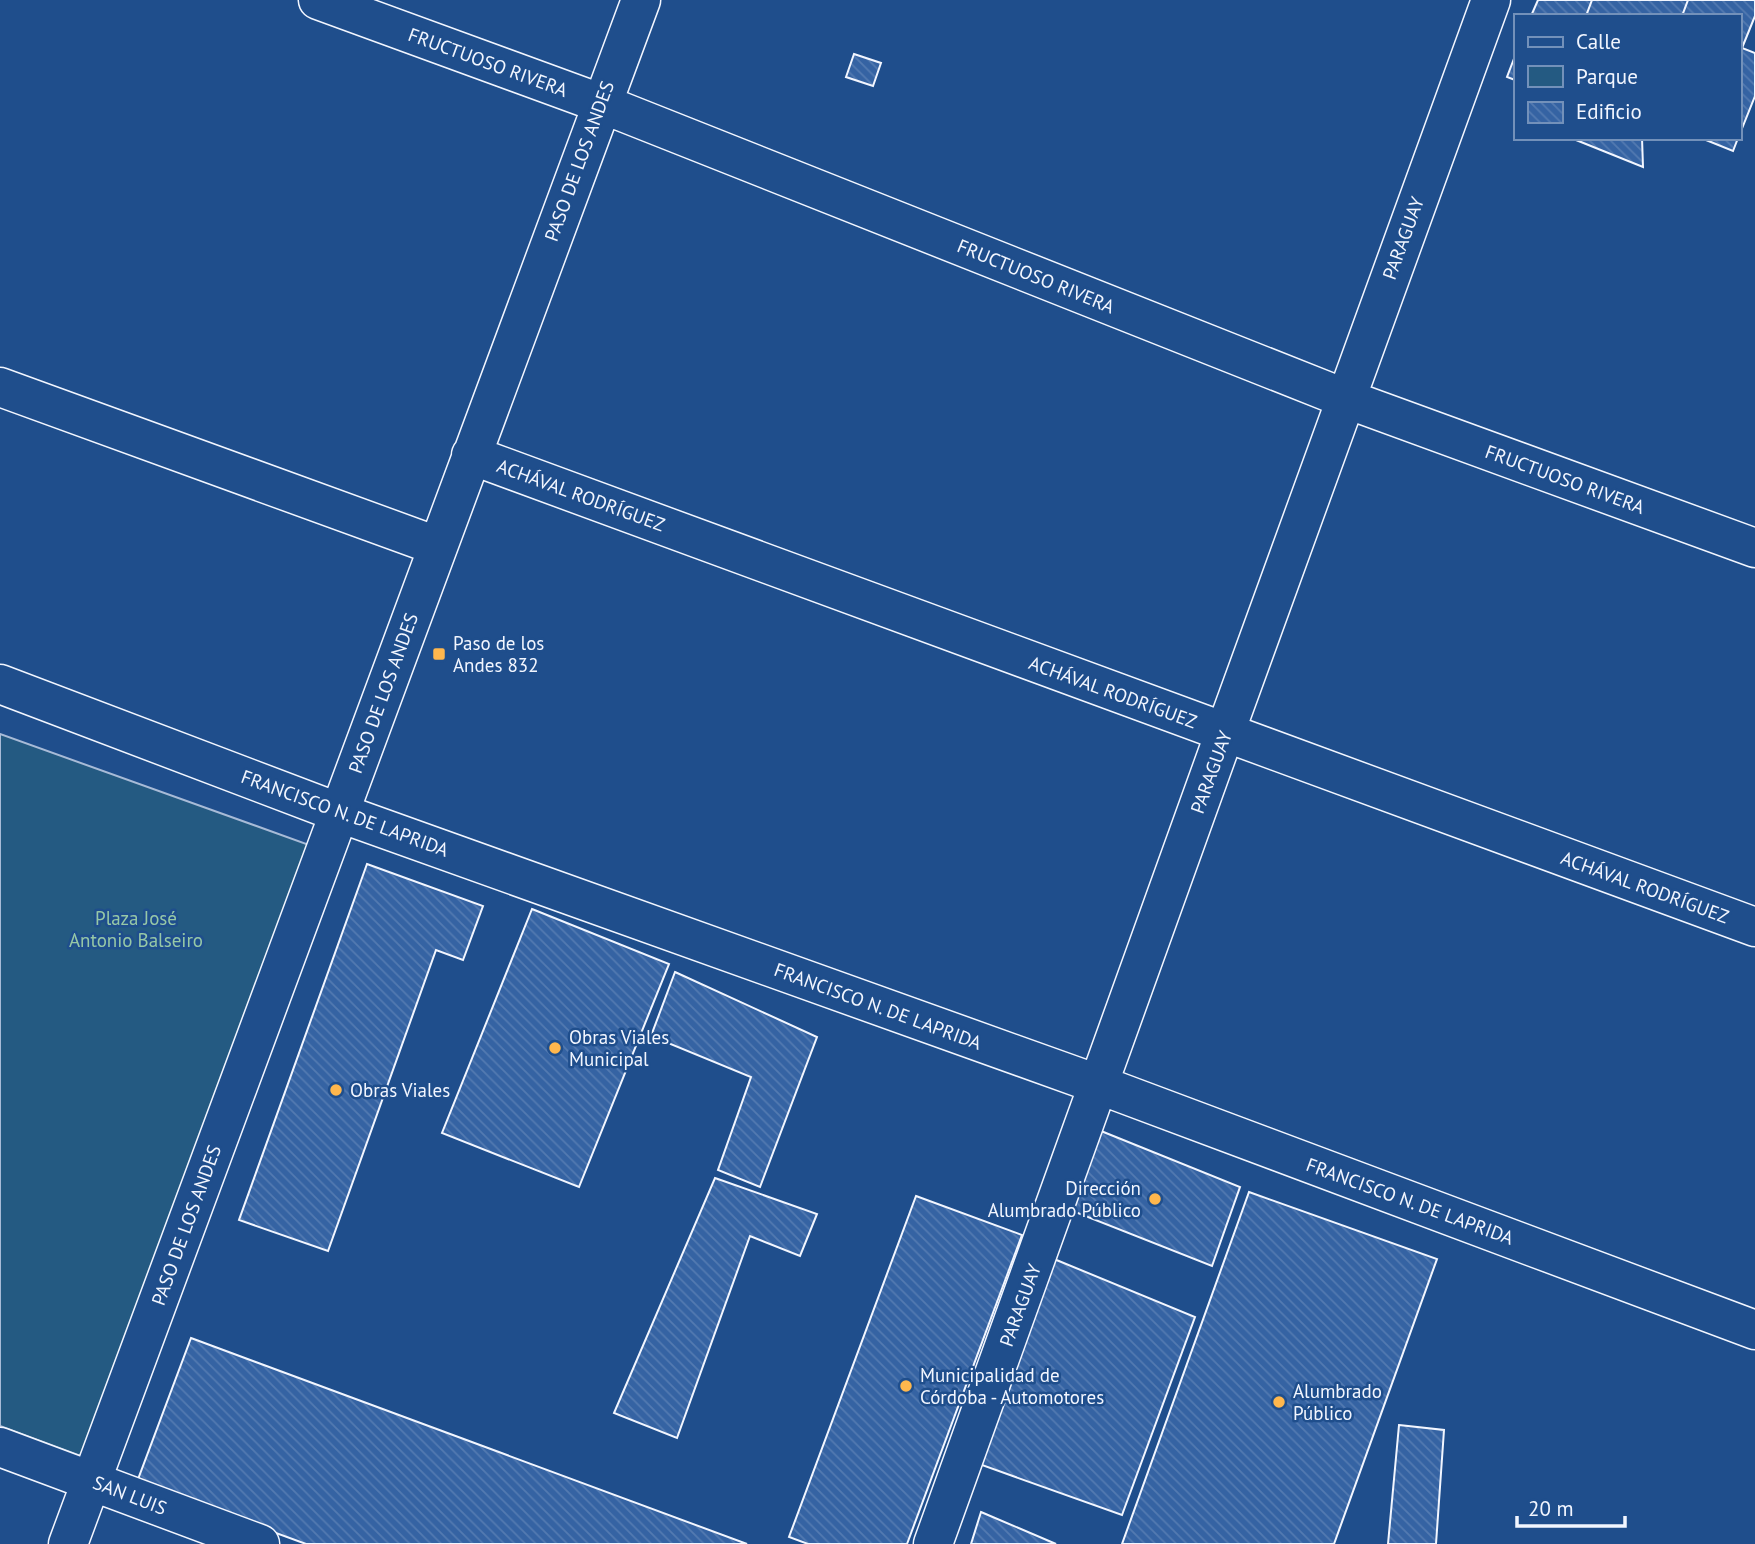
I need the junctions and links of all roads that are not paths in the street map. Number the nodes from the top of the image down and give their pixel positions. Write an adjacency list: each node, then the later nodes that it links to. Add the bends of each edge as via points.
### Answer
1 (318, 0): 4 (street, FRUCTUOSO RIVERA)
2 (640, 0): 4 (street, PASO DE LOS ANDES)
3 (1491, 0): 6 (street, PARAGUAY)
4 (600, 103): 6 (street, FRUCTUOSO RIVERA); 7 (street, PASO DE LOS ANDES)
5 (0, 387): 8 (street)
6 (1344, 398): 9 (street, FRUCTUOSO RIVERA); 11 (street, PARAGUAY)
7 (471, 454): 8 (street, PASO DE LOS ANDES); 11 (street, ACHÁVAL RODRÍGUEZ)
8 (437, 546): 12 (street, PASO DE LOS ANDES)
9 (1755, 548)
10 (0, 684): 12 (street, FRANCISCO N. DE LAPRIDA)
11 (1225, 733): 13 (street, ACHÁVAL RODRÍGUEZ); 14 (street, PARAGUAY)
12 (340, 813): 14 (street, FRANCISCO N. DE LAPRIDA); 17 (street, PASO DE LOS ANDES)
13 (1755, 927)
14 (1100, 1085): 15 (street, FRANCISCO N. DE LAPRIDA); 20 (street, PARAGUAY)
15 (1755, 1330)
16 (0, 1447): 17 (street, SAN LUIS)
17 (90, 1480): 18 (street, PASO DE LOS ANDES); 19 (street, SAN LUIS)
18 (68, 1544)
19 (260, 1544)
20 (933, 1544)

